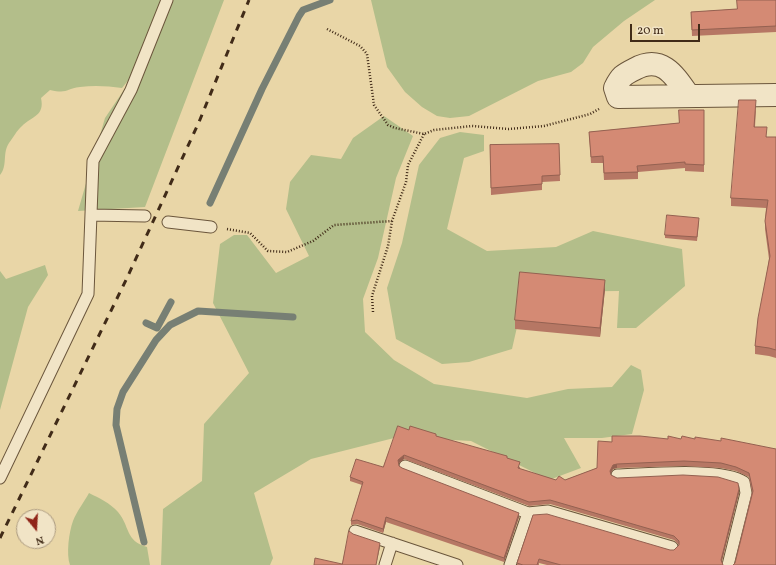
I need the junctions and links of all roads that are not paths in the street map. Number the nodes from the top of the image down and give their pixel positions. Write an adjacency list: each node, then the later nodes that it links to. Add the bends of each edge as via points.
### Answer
1 (168, 0): 4 (lane, via 131,90 93,161)
2 (776, 95): 3 (street)
3 (689, 96): 3 (street, via 618,98 615,88 620,76 644,64 657,63 675,75)
4 (91, 216): 5 (lane); 10 (lane, via 88,294)
5 (144, 216)
6 (168, 222): 7 (lane)
7 (211, 227)
8 (404, 466): 11 (lane)
9 (618, 475): 18 (lane, via 720,473 744,482 746,493)
10 (0, 478)
11 (528, 513): 14 (lane, via 548,512); 17 (lane)
12 (355, 531): 13 (lane)
13 (392, 543): 15 (lane); 16 (lane)
14 (672, 547)
15 (385, 565)
16 (457, 565)
17 (510, 565)
18 (728, 565)

